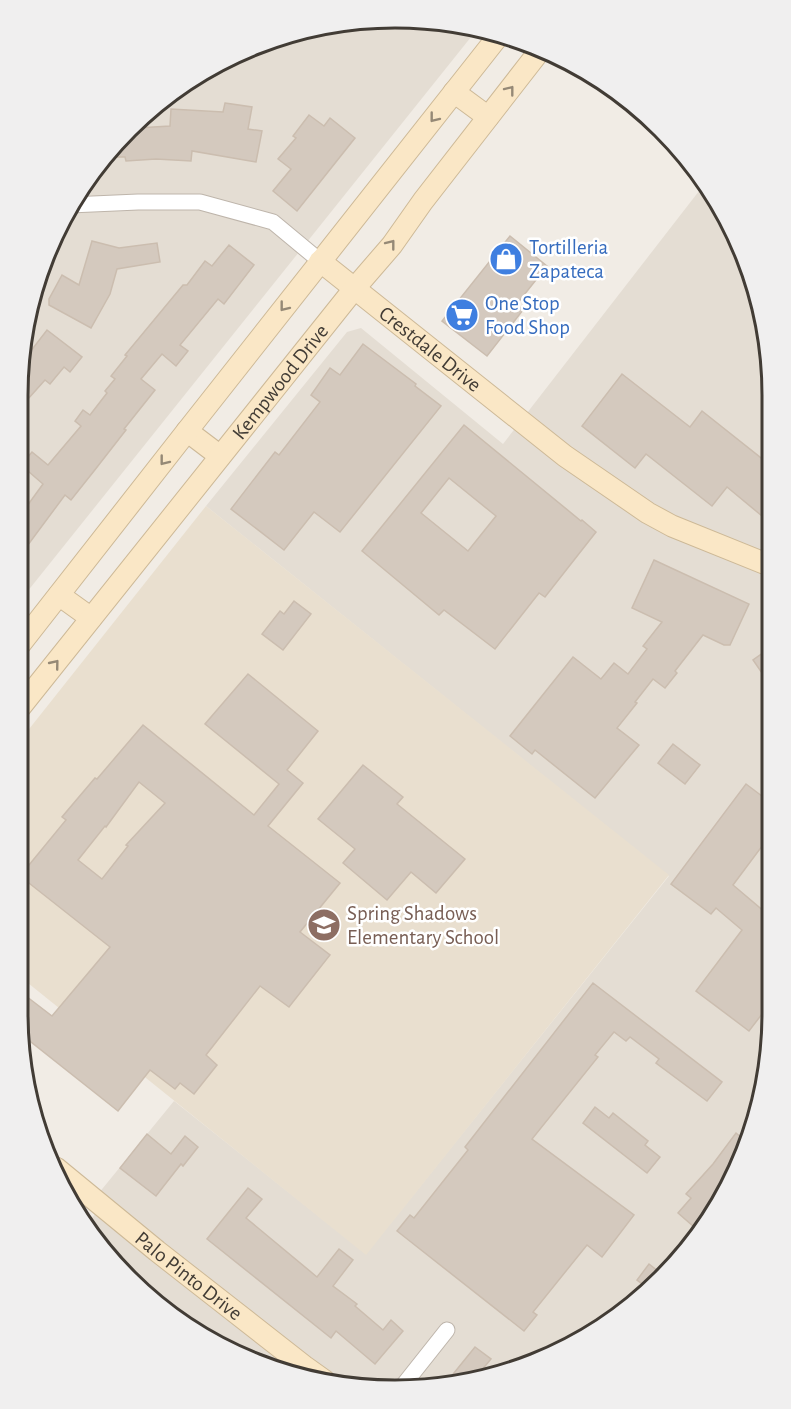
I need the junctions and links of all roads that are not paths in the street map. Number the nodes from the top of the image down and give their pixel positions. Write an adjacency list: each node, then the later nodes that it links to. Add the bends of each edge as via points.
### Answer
1 (494, 42): 3 (main road, Kempwood Drive)
2 (536, 56): 4 (main road, Kempwood Drive, one-way to 2)
3 (454, 92): 4 (main road); 6 (main road, Kempwood Drive, one-way to 6)
4 (488, 117): 7 (main road, Kempwood Drive, one-way to 4)
5 (83, 204): 6 (street, Crestdale Drive, via 200,202 273,222)
6 (320, 261): 7 (main road, Crestdale Drive); 8 (main road, Kempwood Drive, one-way to 8)
7 (354, 289): 9 (main road, Kempwood Drive); 10 (main road, Crestdale Drive, via 565,456 648,513)
8 (187, 431): 9 (main road); 11 (main road, Kempwood Drive, one-way to 11)
9 (220, 456): 12 (main road, Kempwood Drive)
10 (762, 562)
11 (59, 595): 12 (main road); 13 (main road, Kempwood Drive)
12 (91, 618): 14 (main road, Kempwood Drive, one-way to 12)
13 (28, 634)
14 (28, 697)
15 (66, 1176): 17 (main road, Palo Pinto Drive)
16 (447, 1330): 18 (street)
17 (309, 1370)
18 (407, 1381)

